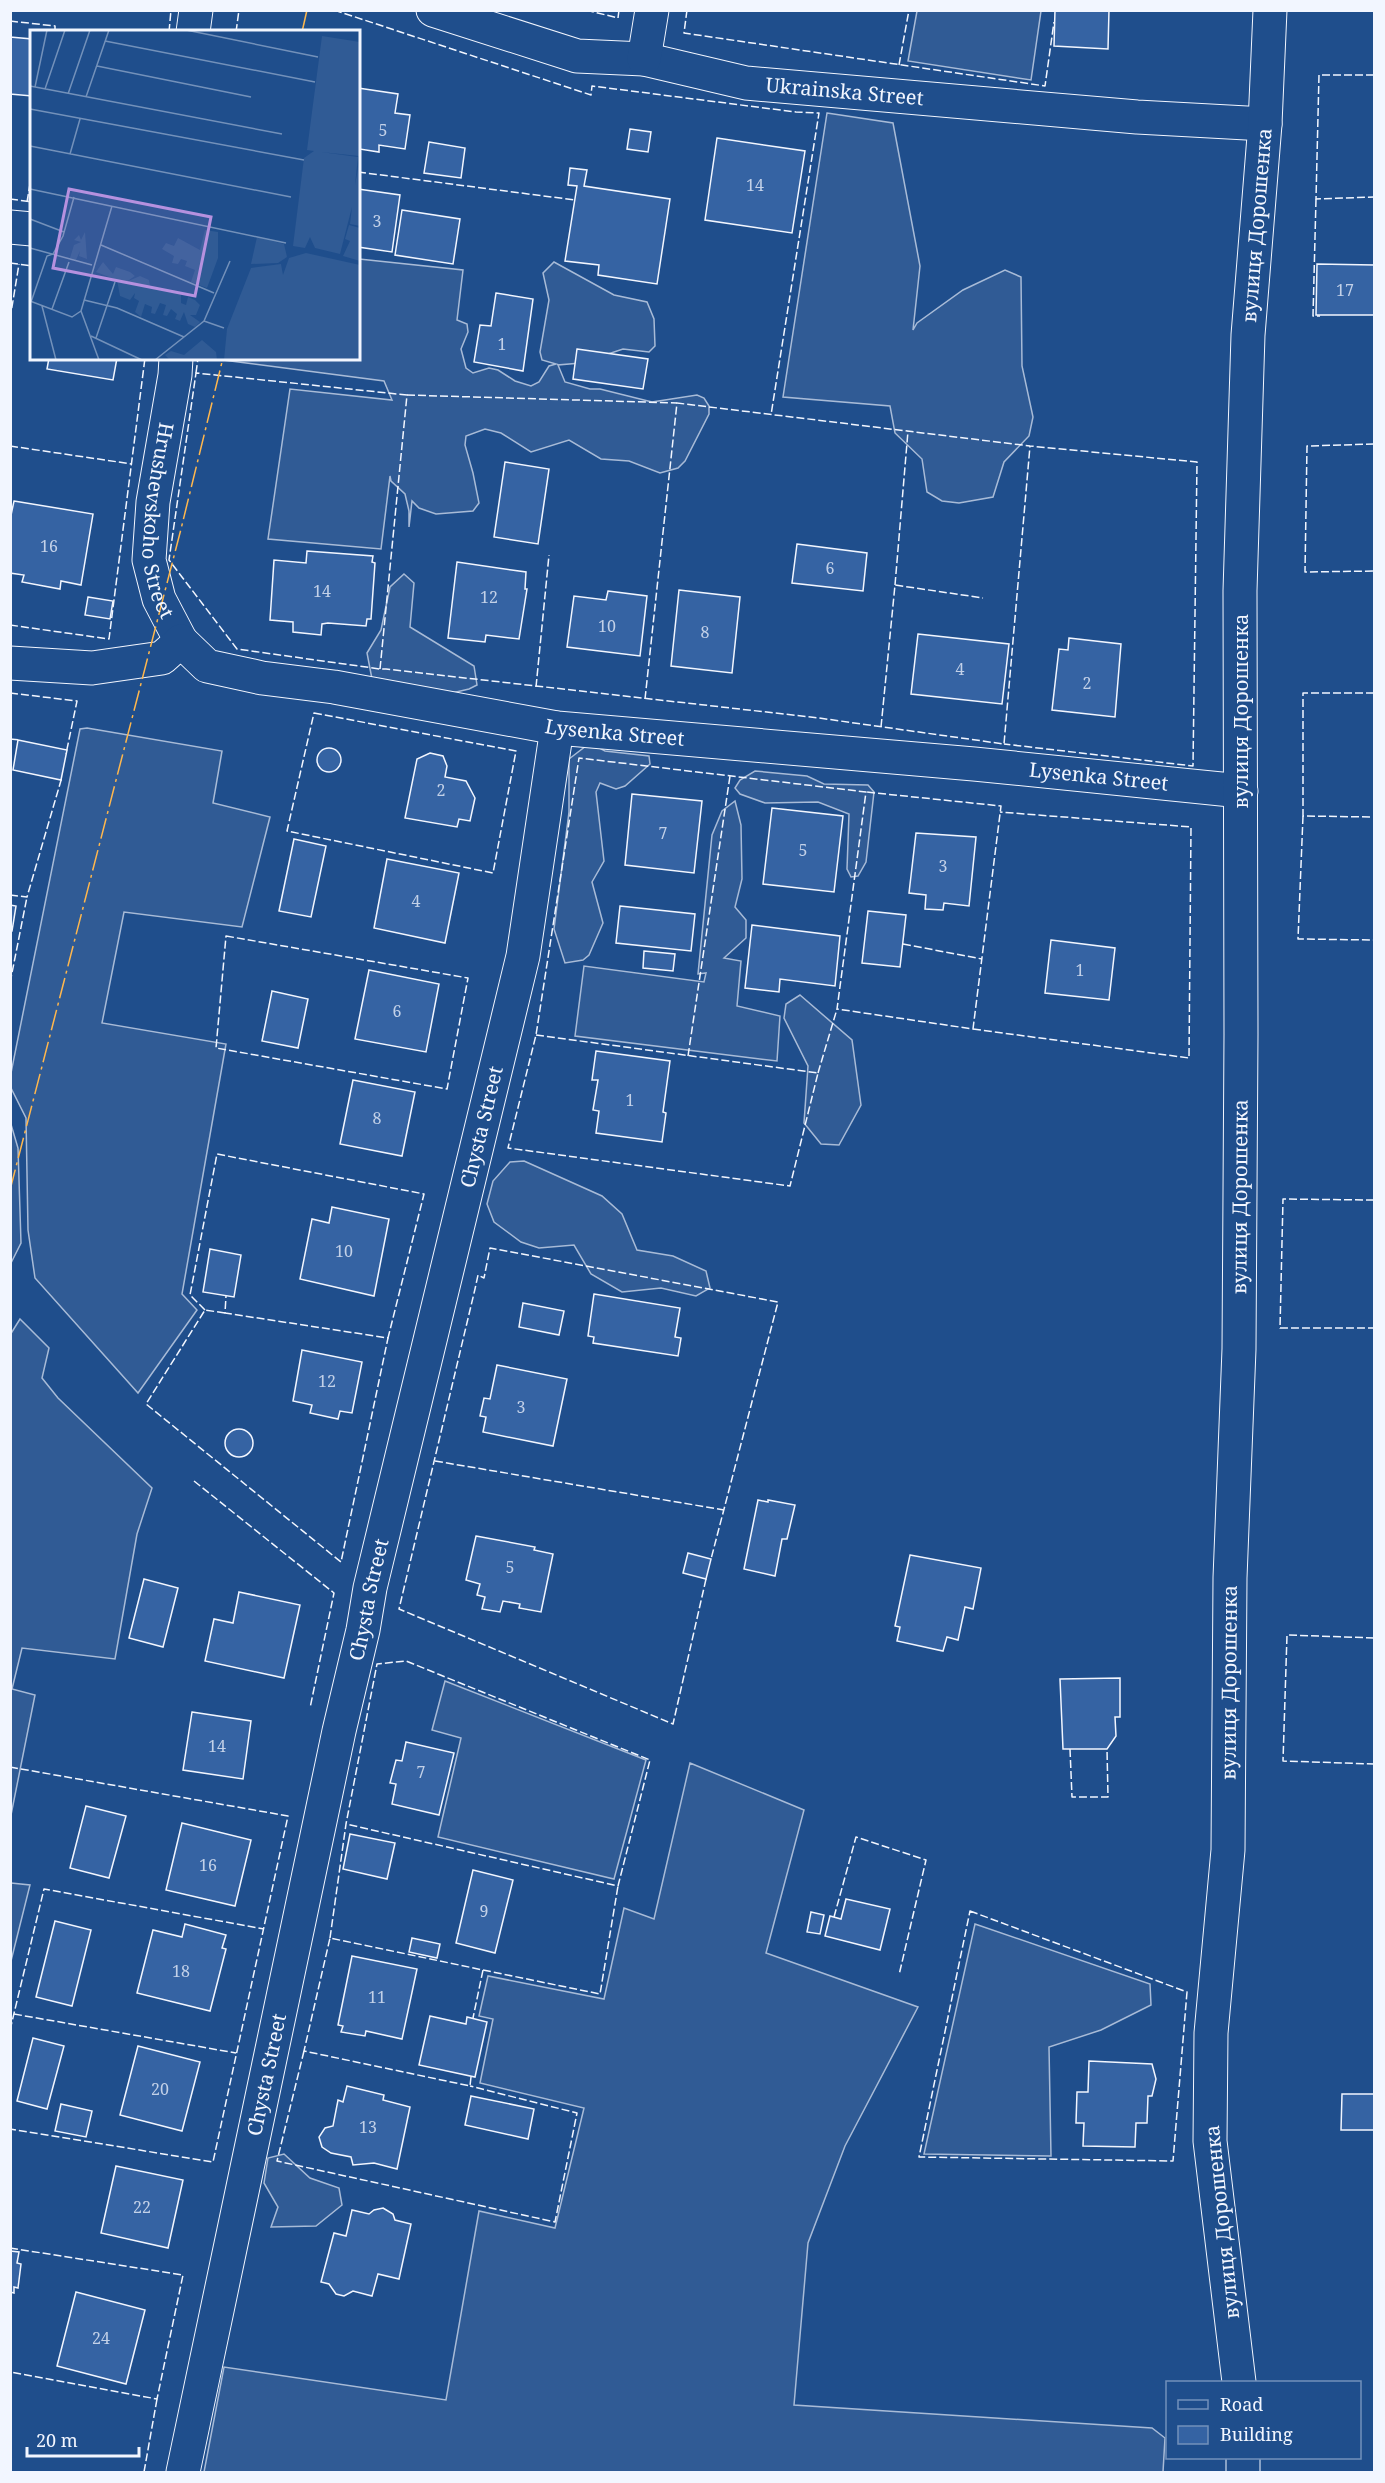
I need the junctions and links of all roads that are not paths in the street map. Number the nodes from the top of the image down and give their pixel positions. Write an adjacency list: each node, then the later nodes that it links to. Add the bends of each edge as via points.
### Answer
1 (196, 10): 5 (street)
2 (433, 10): 6 (street, Ukrainska Street, via 577,56)
3 (652, 10): 6 (street)
4 (1270, 10): 7 (street, вулиця Дорошенка)
5 (193, 30)
6 (644, 59): 7 (street, Ukrainska Street, via 746,83 1137,117)
7 (1265, 124): 14 (street, вулиця Дорошенка, via 1248,335 1240,591)
8 (10, 226): 9 (street)
9 (30, 229)
10 (176, 360): 11 (street, Hrushevskoho Street, via 153,502 149,560 159,599)
11 (181, 641): 12 (street, via 162,658 92,668); 13 (street, Lysenka Street, via 207,666)
12 (10, 663)
13 (557, 728): 14 (street, Lysenka Street); 16 (street, Chysta Street, via 523,956 370,1588)
14 (1241, 791): 15 (street, вулиця Дорошенка, via 1239,1337 1230,1578 1228,1850 1211,2033 1210,2141)
15 (1239, 2381)
16 (183, 2472)

